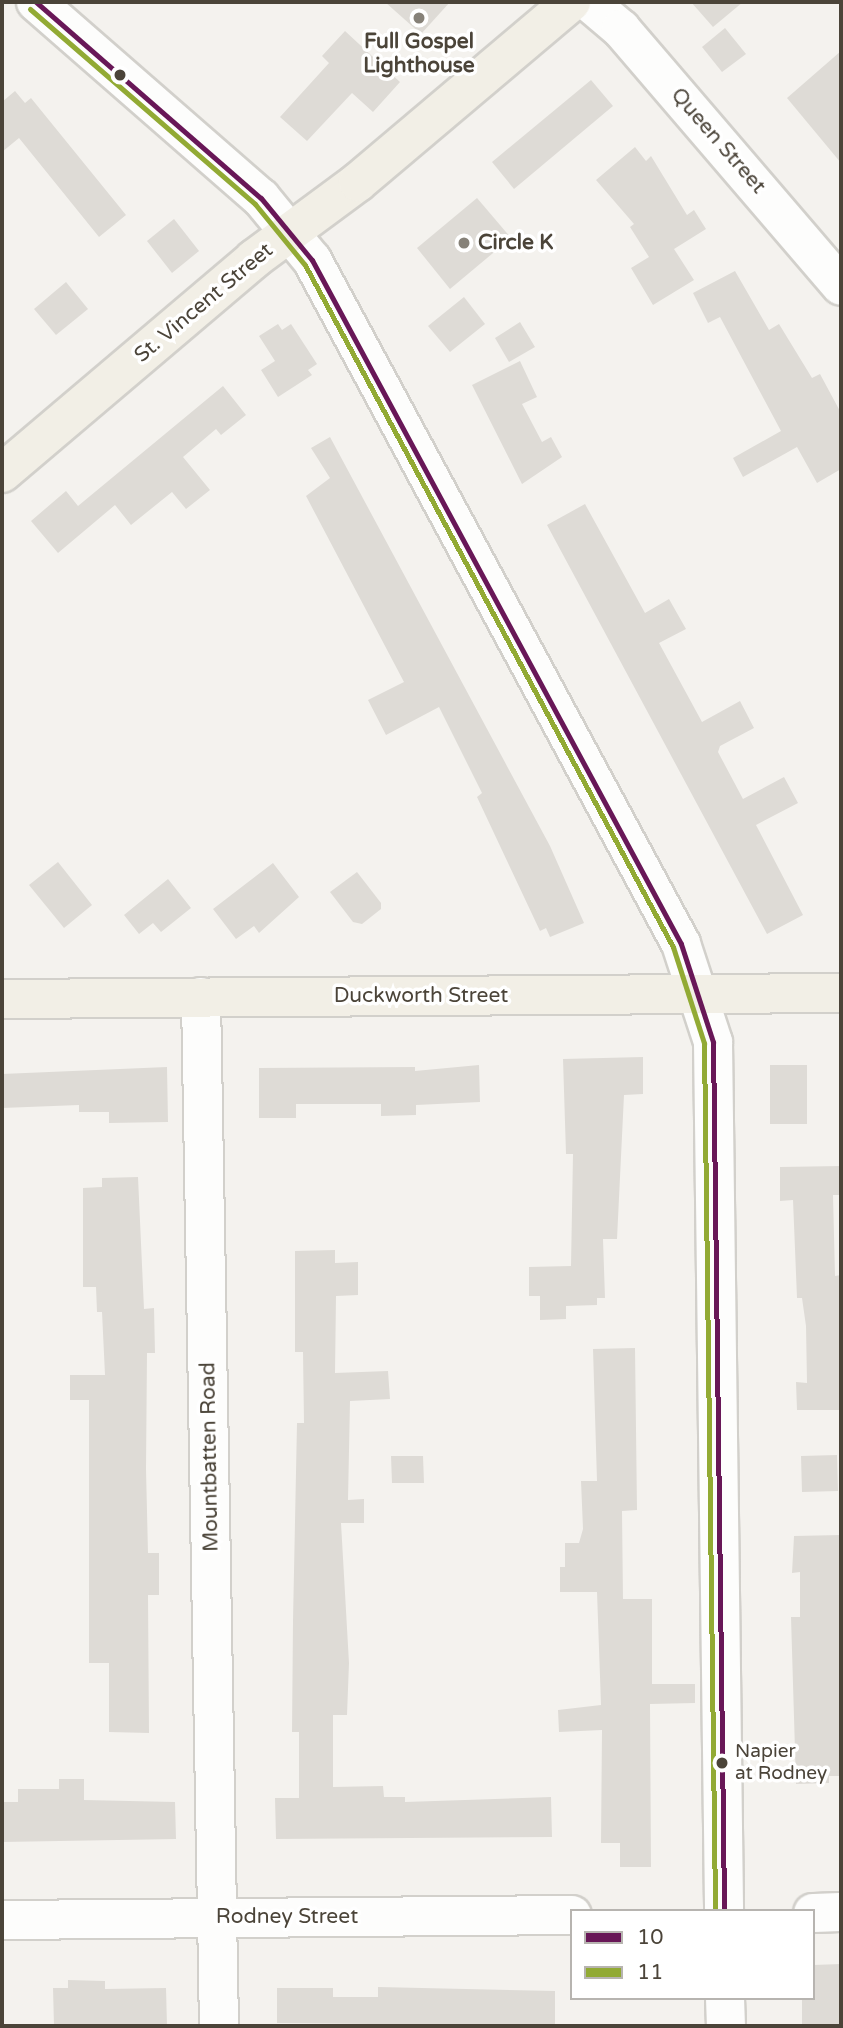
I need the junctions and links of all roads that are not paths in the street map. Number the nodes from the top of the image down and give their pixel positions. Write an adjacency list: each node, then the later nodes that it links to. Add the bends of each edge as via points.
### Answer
1 (36, 2): 4 (street)
2 (571, 2): 4 (main road, St. Vincent Street, via 421,131)
3 (589, 2): 5 (street, Queen Street, via 621,29)
4 (292, 231): 6 (main road, St. Vincent Street); 7 (street, via 335,299 681,944)
5 (841, 286)
6 (2, 473)
7 (697, 993): 8 (main road, Duckworth Street); 9 (main road, Duckworth Street); 11 (street, via 713,1042)
8 (841, 993)
9 (201, 997): 10 (main road, Duckworth Street); 15 (street, Mountbatten Road)
10 (2, 999)
11 (724, 1909)
12 (841, 1912): 13 (street)
13 (815, 1913)
14 (570, 1914): 15 (street, Rodney Street)
15 (219, 1917): 16 (street, Rodney Street); 18 (street, Mountbatten Road)
16 (2, 1920)
17 (725, 2000): 19 (street)
18 (219, 2026)
19 (726, 2026)

